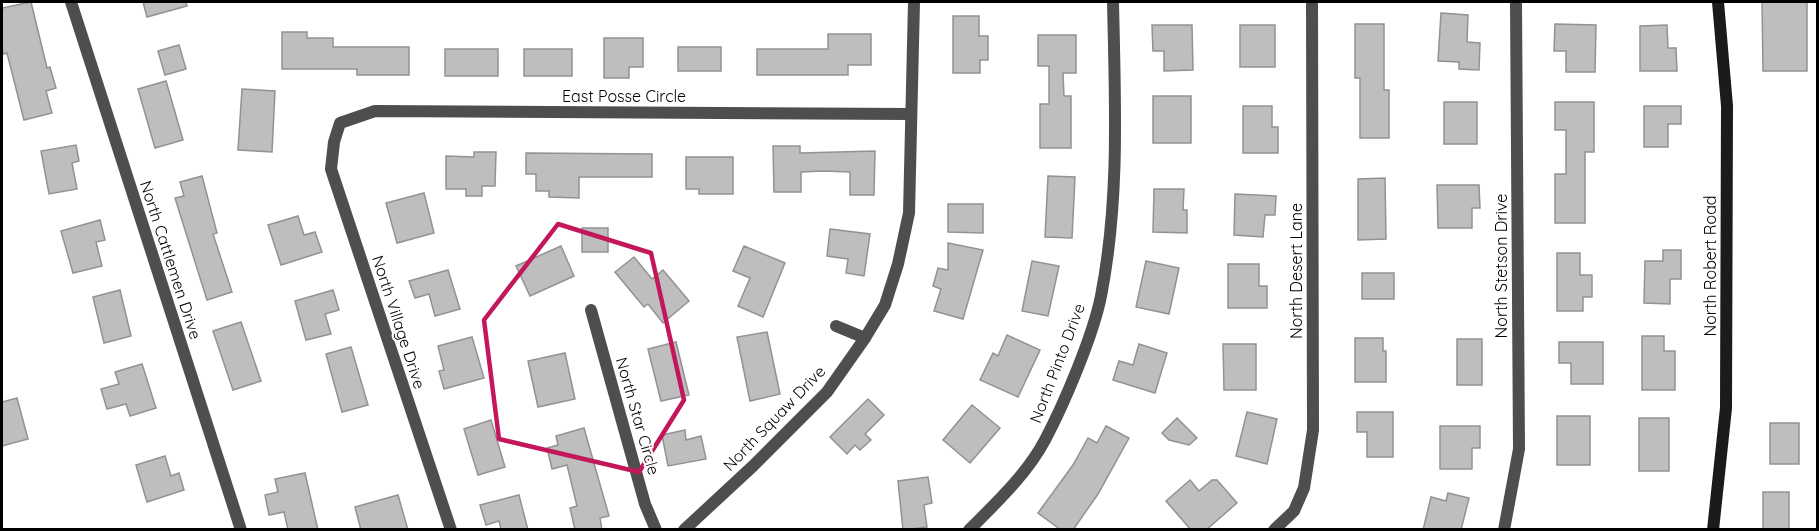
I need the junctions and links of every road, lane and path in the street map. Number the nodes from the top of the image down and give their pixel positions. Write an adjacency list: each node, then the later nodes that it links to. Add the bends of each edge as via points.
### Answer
1 (71, 2): 12 (street, North Cattlemen Drive)
2 (914, 2): 7 (street, North Squaw Drive)
3 (1113, 2): 16 (street, North Pinto Drive, via 1112,217 1101,298 1078,364 1044,441 1001,499)
4 (1312, 2): 17 (street, North Desert Lane, via 1313,430 1304,488 1294,511)
5 (1516, 2): 18 (street, North Stetson Drive, via 1519,449)
6 (1718, 2): 19 (main road, North Robert Road, via 1727,106 1726,408)
7 (910, 114): 8 (street, East Posse Circle, via 375,111); 11 (street, North Squaw Drive, via 909,213 885,305)
8 (340, 123): 13 (street, North Village Drive, via 331,169)
9 (591, 310): 14 (street, North Star Circle, via 645,504)
10 (836, 326): 11 (street)
11 (866, 338): 15 (street, North Squaw Drive, via 827,392)
12 (241, 530)
13 (451, 530)
14 (656, 530)
15 (684, 530)
16 (969, 530)
17 (1274, 530)
18 (1504, 530)
19 (1713, 530)

